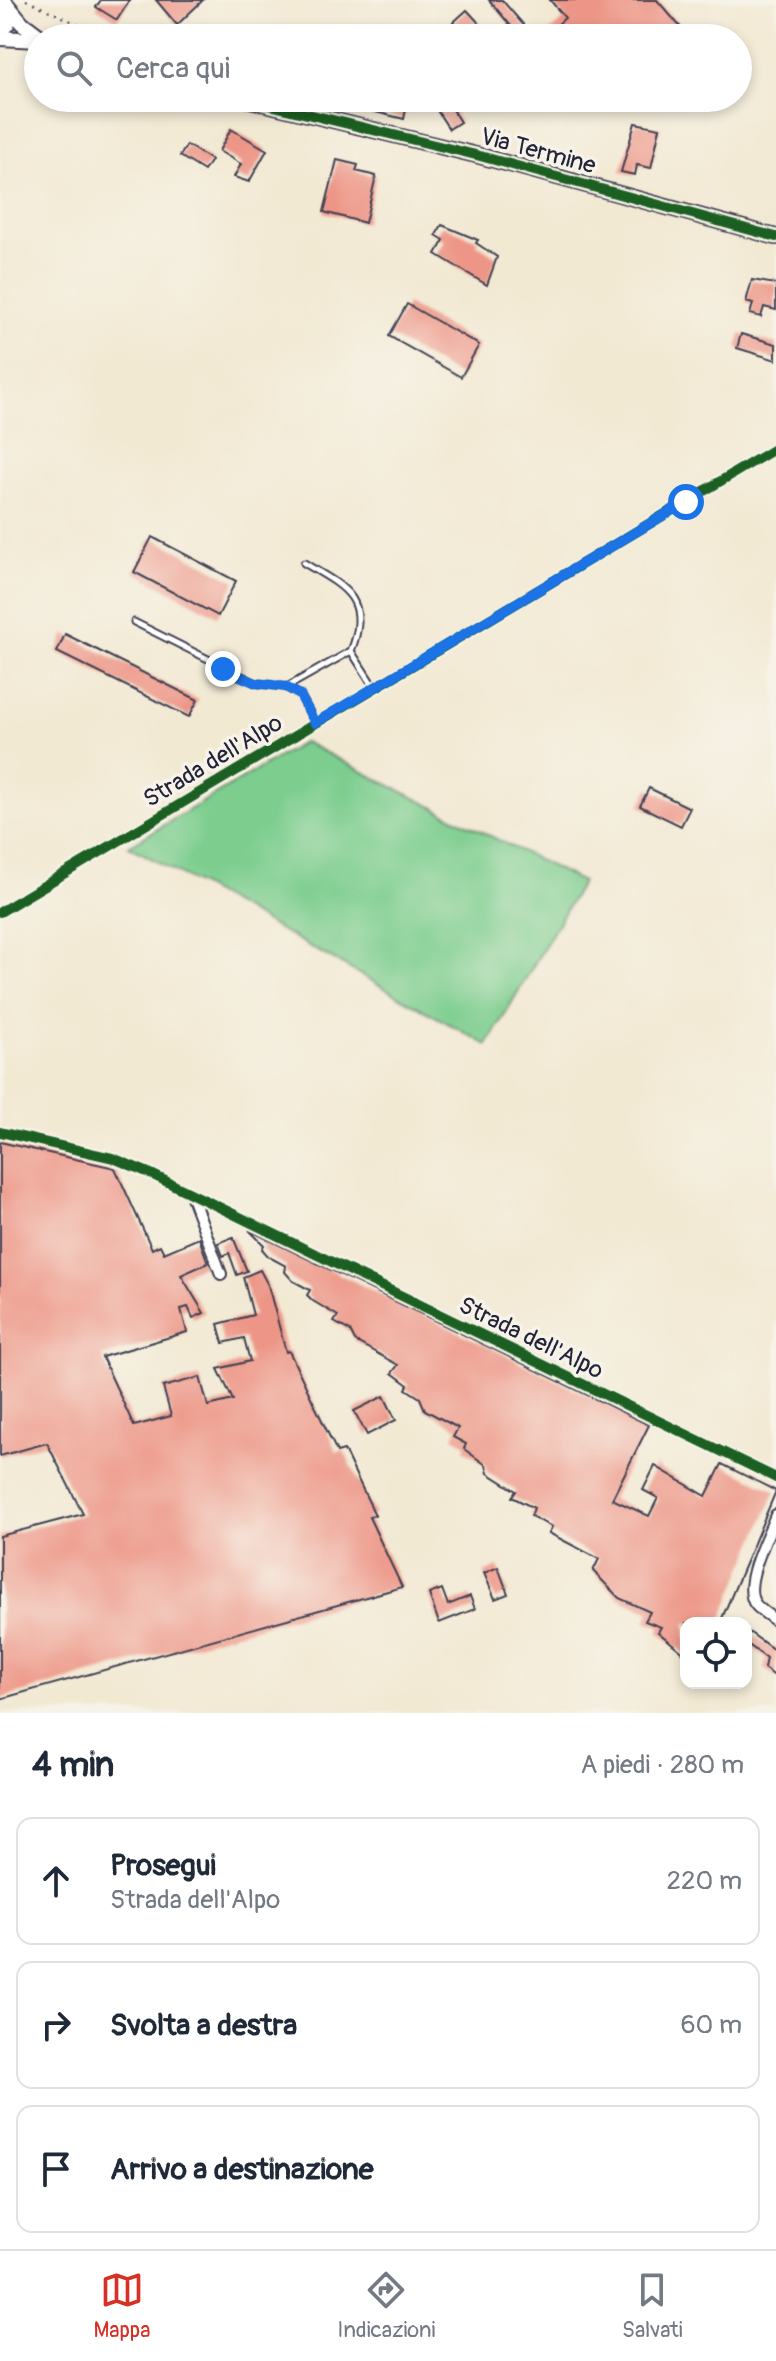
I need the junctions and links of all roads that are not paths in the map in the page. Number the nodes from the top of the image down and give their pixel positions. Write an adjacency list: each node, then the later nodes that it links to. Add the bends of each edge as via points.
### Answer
1 (2, 0): 2 (street); 3 (street, via 7,24)
2 (24, 25)
3 (0, 31)
4 (0, 38): 5 (street)
5 (24, 39)
6 (299, 112): 7 (street, Via Termine)
7 (776, 237)
8 (776, 448): 13 (street, Strada dell'Alpo)
9 (304, 563): 11 (lane, via 354,597 360,625)
10 (134, 622): 12 (lane, via 256,683)
11 (351, 651): 12 (lane); 13 (lane)
12 (286, 687): 14 (lane, via 300,695)
13 (374, 688): 14 (street, Strada dell'Alpo)
14 (315, 723): 15 (street, Strada dell'Alpo)
15 (0, 912)
16 (0, 1132): 17 (street, Strada dell'Alpo, via 113,1158)
17 (192, 1197): 18 (street); 19 (street, Strada dell'Alpo)
18 (221, 1274)
19 (776, 1478)
20 (776, 1515): 21 (street, via 750,1592 755,1604)
21 (776, 1621)

